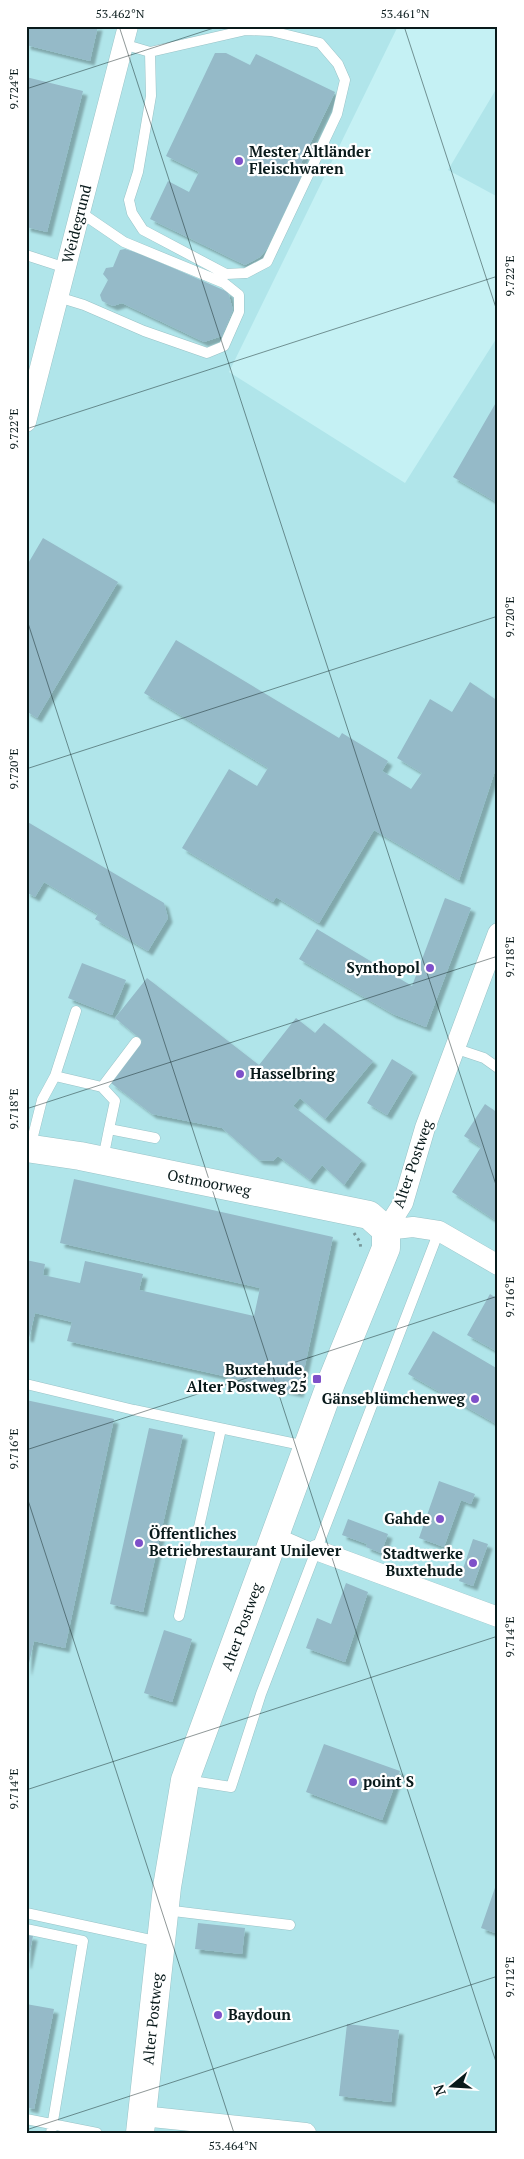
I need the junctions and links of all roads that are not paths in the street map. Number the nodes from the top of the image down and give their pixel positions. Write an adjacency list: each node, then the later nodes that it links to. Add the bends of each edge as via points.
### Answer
1 (125, 35): 2 (lane); 3 (street, Weidegrund)
2 (150, 52): 2 (lane, via 246,30 271,31 320,43 338,64 345,80 337,114 267,262 246,273 226,274 143,230 132,212 129,200 138,172 151,96)
3 (80, 212): 5 (street, Weidegrund); 6 (lane, via 124,242 224,283 239,295 239,312 224,346 207,353)
4 (26, 255): 5 (lane)
5 (66, 268): 6 (street, Weidegrund)
6 (58, 297): 7 (street, Weidegrund)
7 (32, 373): 8 (street, Weidegrund)
8 (26, 422)
9 (498, 932): 12 (street, Alter Postweg)
10 (76, 1011): 14 (lane)
11 (136, 1042): 15 (lane)
12 (454, 1048): 13 (lane, via 484,1058); 20 (street, Alter Postweg, via 402,1204)
13 (498, 1068)
14 (55, 1076): 15 (lane); 18 (lane, via 42,1100)
15 (102, 1087): 16 (lane, via 115,1101)
16 (109, 1128): 17 (lane); 19 (lane)
17 (155, 1138)
18 (28, 1148): 19 (street, Ostmoorweg)
19 (102, 1161): 20 (street, Ostmoorweg, via 369,1215)
20 (386, 1230): 21 (street, via 418,1227); 25 (street, Alter Postweg, via 386,1248)
21 (439, 1231): 22 (street); 27 (lane)
22 (498, 1265)
23 (26, 1384): 24 (lane)
24 (221, 1429): 25 (lane); 28 (lane)
25 (308, 1446): 26 (street, Alter Postweg)
26 (276, 1533): 27 (lane); 30 (street, Alter Postweg)
27 (316, 1550): 29 (street); 30 (lane, via 231,1787)
28 (179, 1616)
29 (498, 1617)
30 (186, 1780): 31 (street, Alter Postweg)
31 (164, 1910): 33 (lane); 35 (street, Alter Postweg)
32 (26, 1913): 35 (lane)
33 (290, 1925)
34 (26, 1929): 38 (lane, via 83,1941)
35 (161, 1942): 37 (street, Alter Postweg)
36 (26, 2119): 38 (lane)
37 (142, 2124): 40 (street, Alter Postweg)
38 (52, 2128): 39 (lane)
39 (97, 2133)
40 (306, 2133)

